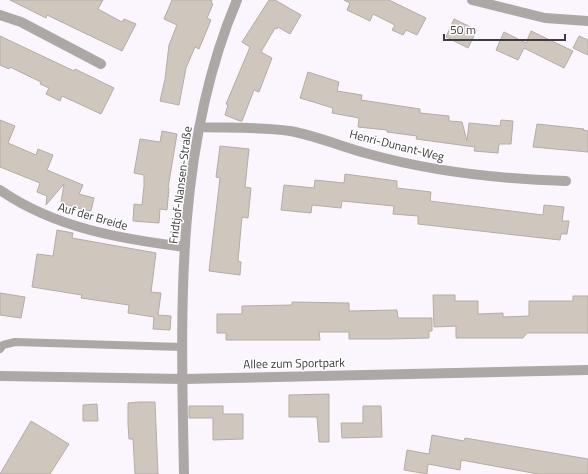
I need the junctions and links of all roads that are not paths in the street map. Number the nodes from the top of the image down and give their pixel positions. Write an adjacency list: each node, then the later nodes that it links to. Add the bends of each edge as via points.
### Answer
1 (237, 0): 6 (street, Fridtjof-Nansen-Straße, via 223,32 208,83)
2 (472, 0): 4 (street, via 545,18)
3 (0, 15): 5 (street, via 21,22)
4 (588, 21)
5 (101, 64)
6 (200, 127): 7 (street, Henri-Dunant-Weg, via 289,131 318,137 368,154 438,170 520,180); 9 (street, Fridtjof-Nansen-Straße, via 190,190)
7 (566, 181)
8 (0, 190): 9 (street, Auf der Breide, via 18,203 79,227 123,239)
9 (185, 248): 10 (street, Fridtjof-Nansen-Straße)
10 (182, 347): 11 (lane, via 15,342 3,345); 14 (street, Fridtjof-Nansen-Straße)
11 (0, 349)
12 (588, 370): 14 (street, Allee zum Sportpark)
13 (0, 376): 14 (street, Allee zum Sportpark)
14 (183, 379): 15 (street, Fridtjof-Nansen-Straße)
15 (184, 474)

